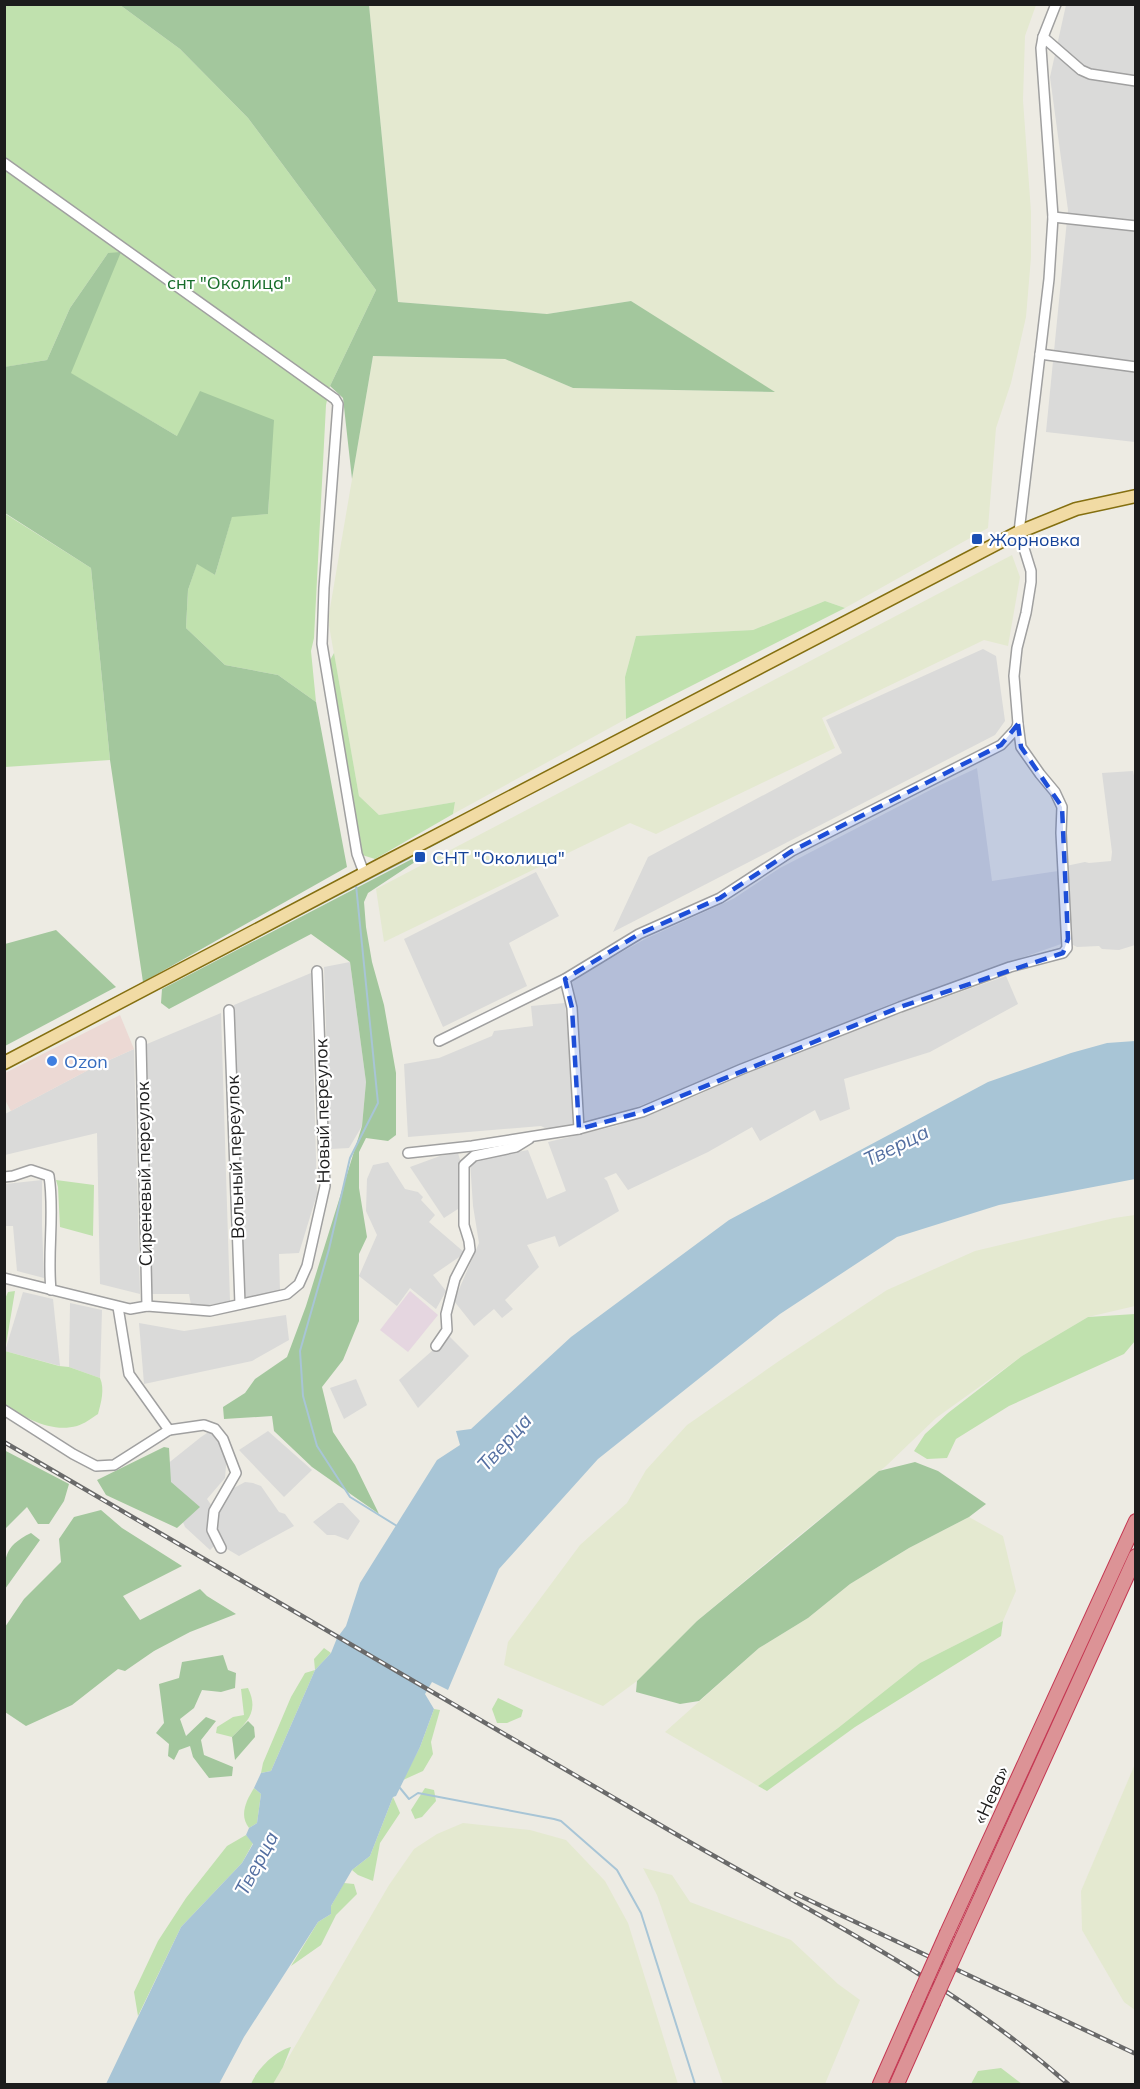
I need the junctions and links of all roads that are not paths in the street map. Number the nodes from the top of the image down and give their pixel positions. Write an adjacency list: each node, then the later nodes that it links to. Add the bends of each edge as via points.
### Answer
1 (1056, 4): 2 (street)
2 (1043, 37): 3 (street, via 1081,70); 5 (street, via 1041,69)
3 (1136, 81)
4 (4, 163): 12 (street, via 338,404 322,644 357,854)
5 (1053, 217): 6 (street); 7 (street)
6 (1136, 226)
7 (1040, 354): 8 (street); 10 (street)
8 (1136, 367)
9 (1136, 496): 10 (main road, via 1084,507)
10 (1019, 532): 11 (street, via 1031,582 1014,676); 12 (main road)
11 (1018, 724): 14 (street, via 1001,745 792,851 720,898 639,934); 19 (street, via 1022,747 1062,807 1068,939 1068,948 1063,953 1010,967 900,1007 642,1112)
12 (364, 873): 18 (main road)
13 (318, 970): 25 (street, Новый переулок, via 325,1185 307,1266 299,1284 287,1294)
14 (565, 979): 16 (street); 19 (street, via 572,1008)
15 (230, 1010): 25 (street, Вольный переулок)
16 (439, 1041)
17 (141, 1042): 26 (street, Сиреневый переулок)
18 (4, 1063)
19 (579, 1129): 20 (street)
20 (533, 1136): 21 (street); 28 (street, via 516,1148 474,1156 464,1165 464,1225 470,1250 455,1280 446,1314 447,1330)
21 (408, 1152)
22 (4, 1177): 24 (street, via 31,1170 49,1176)
23 (4, 1278): 24 (street)
24 (51, 1290): 27 (street)
25 (240, 1304): 26 (street, via 210,1311)
26 (147, 1306): 27 (street, via 130,1310)
27 (118, 1307): 30 (street, via 129,1374)
28 (436, 1346)
29 (4, 1410): 30 (street, via 96,1466 114,1465)
30 (169, 1430): 32 (street, via 204,1425 215,1429 223,1439 236,1473 214,1511 212,1530)
31 (1136, 1521): 34 (highway, «Нева», bridge)
32 (221, 1548)
33 (1136, 1556): 35 (highway, «Нева», bridge)
34 (880, 2085)
35 (897, 2085)

